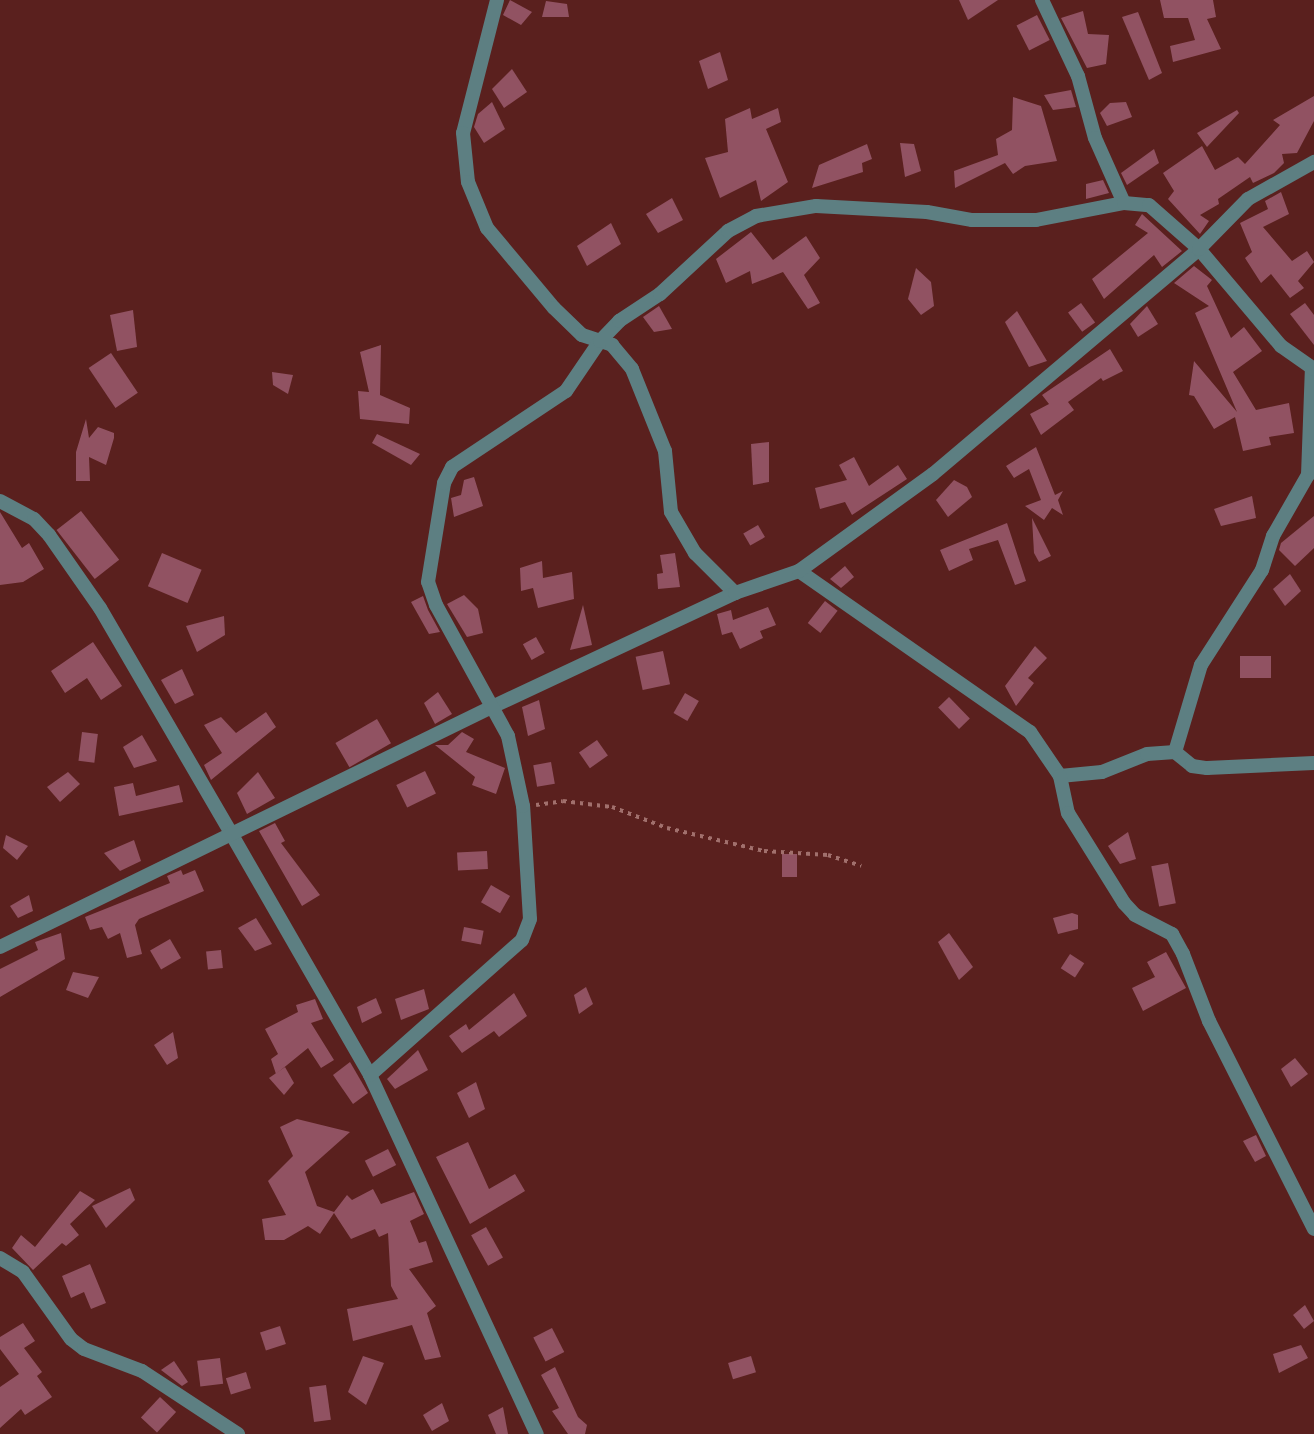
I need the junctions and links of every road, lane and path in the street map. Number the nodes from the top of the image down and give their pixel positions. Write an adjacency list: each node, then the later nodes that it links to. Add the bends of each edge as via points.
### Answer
1 (497, 0): 6 (street, via 463,134 468,182 487,228 582,335)
2 (1042, 0): 4 (street, via 1078,76 1095,138)
3 (1314, 162): 5 (street, via 1248,199)
4 (1124, 202): 5 (street, via 1149,205); 6 (street, via 1036,220 972,220 926,212 817,206 756,216 728,231)
5 (1199, 249): 7 (street, via 1281,346); 9 (street, via 933,474)
6 (600, 341): 10 (street, via 611,345 632,369 665,451 671,512 695,553); 11 (street, via 566,391 452,467 444,483 428,582 436,605)
7 (1313, 369): 12 (street, via 1308,475 1273,536 1262,570 1201,665)
8 (0, 501): 16 (street, via 34,519 71,566)
9 (799, 571): 10 (street); 14 (street, via 1030,732)
10 (735, 593): 11 (street)
11 (494, 706): 15 (street, via 508,736); 16 (street)
12 (1175, 752): 13 (street, via 1192,766 1207,768); 14 (street, via 1147,754 1102,772)
13 (1314, 763)
14 (1060, 776): 20 (street, via 1068,813 1124,903 1135,915 1172,934 1178,944 1209,1021)
15 (523, 806): 17 (path, via 563,801 612,807 667,828 751,848 828,855); 19 (street, via 530,919 522,940)
16 (232, 835): 18 (street); 19 (street)
17 (861, 866)
18 (0, 947)
19 (370, 1075): 23 (street)
20 (1314, 1229)
21 (0, 1258): 22 (street, via 23,1272 71,1339 84,1349 142,1371)
22 (238, 1434)
23 (537, 1434)

